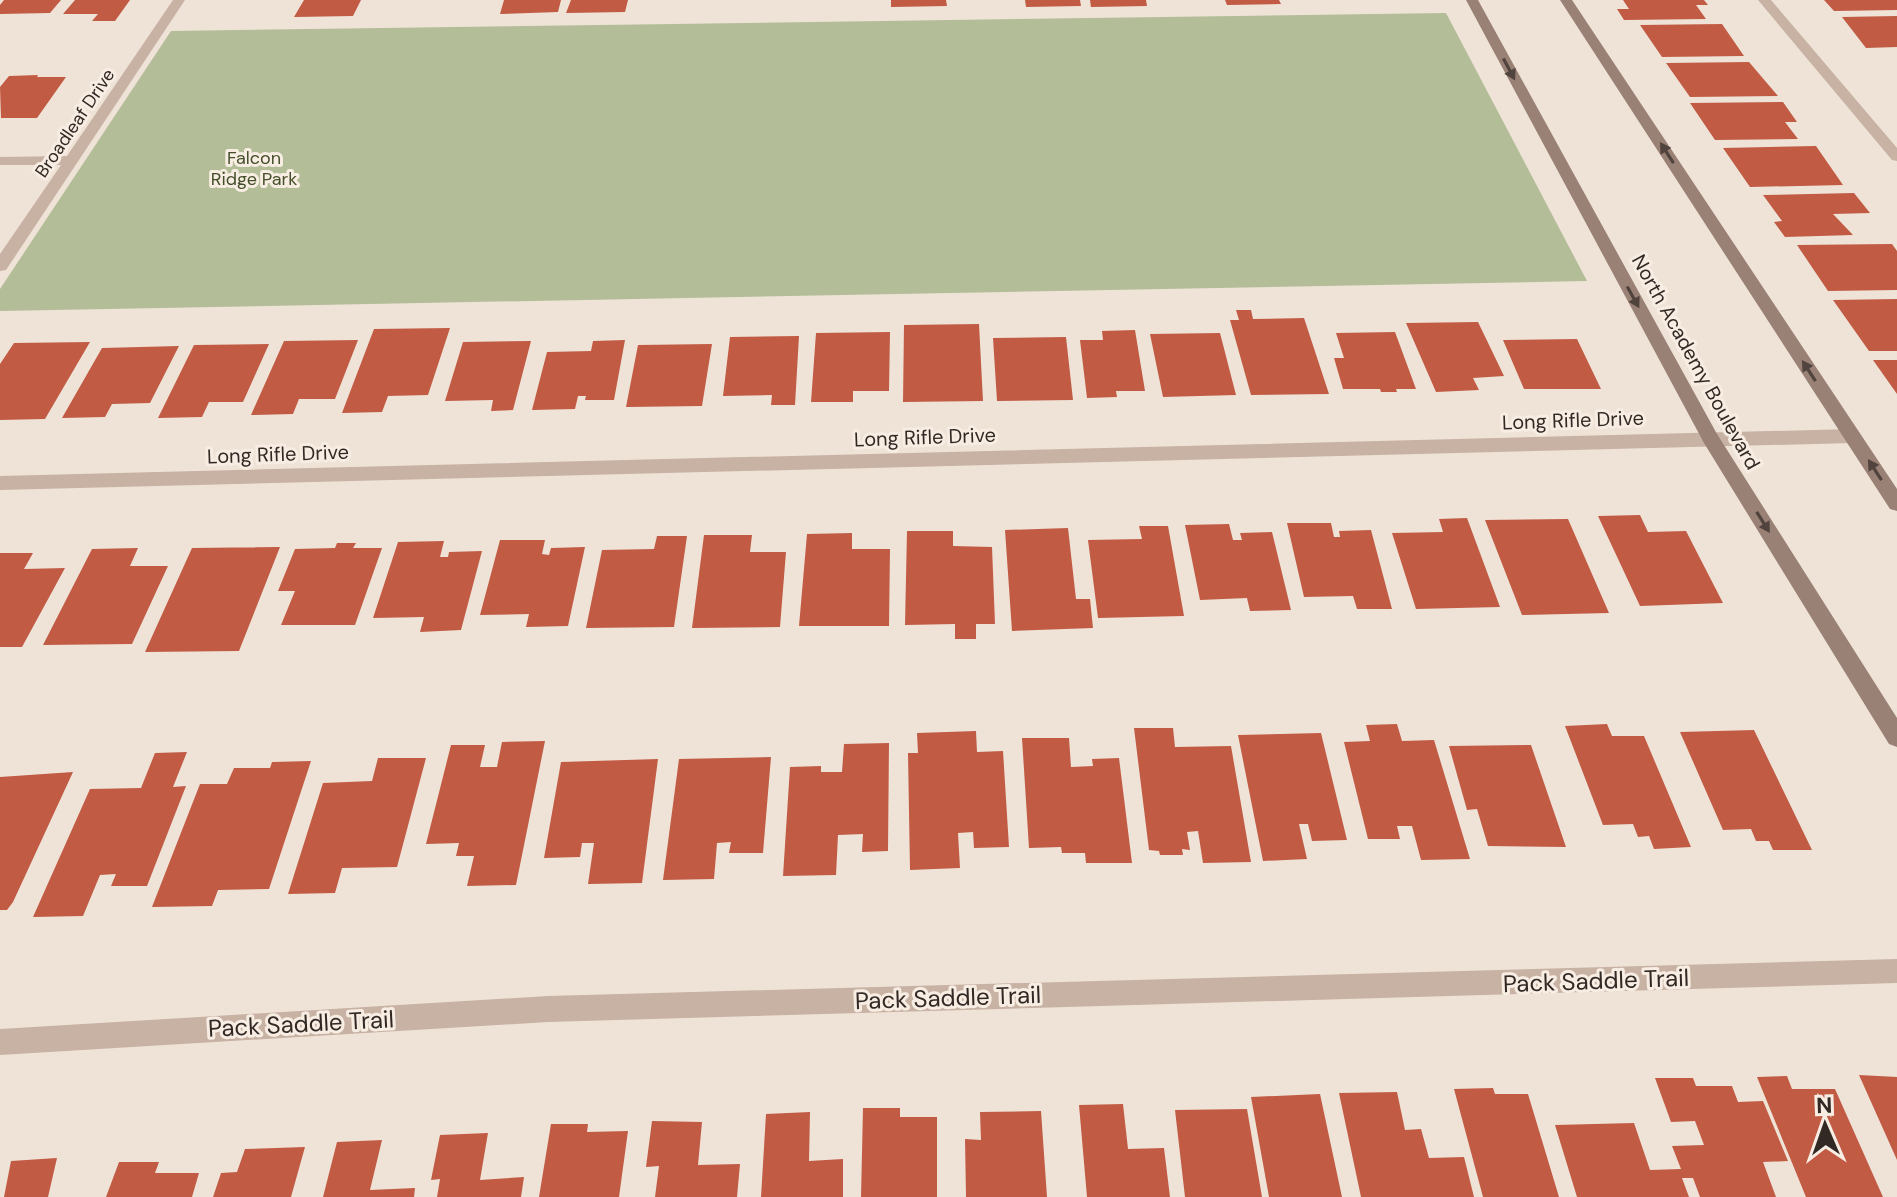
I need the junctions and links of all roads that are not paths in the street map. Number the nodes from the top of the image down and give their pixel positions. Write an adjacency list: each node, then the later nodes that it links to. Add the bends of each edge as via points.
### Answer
1 (179, 0): 6 (street, Broadleaf Drive)
2 (1472, 0): 10 (street, North Academy Boulevard, one-way to 10)
3 (1566, 0): 9 (street, one-way to 3)
4 (1764, 0): 5 (street)
5 (1897, 157)
6 (72, 160): 7 (street); 8 (street, Broadleaf Drive)
7 (0, 161)
8 (0, 266)
9 (1852, 436): 10 (street, Long Rifle Drive); 12 (street, one-way to 9)
10 (1710, 438): 11 (street, Long Rifle Drive); 13 (street, North Academy Boulevard, one-way to 13)
11 (0, 483)
12 (1897, 504)
13 (1897, 737)
14 (1897, 971): 15 (street, Pack Saddle Trail, via 548,1009)
15 (0, 1042)

